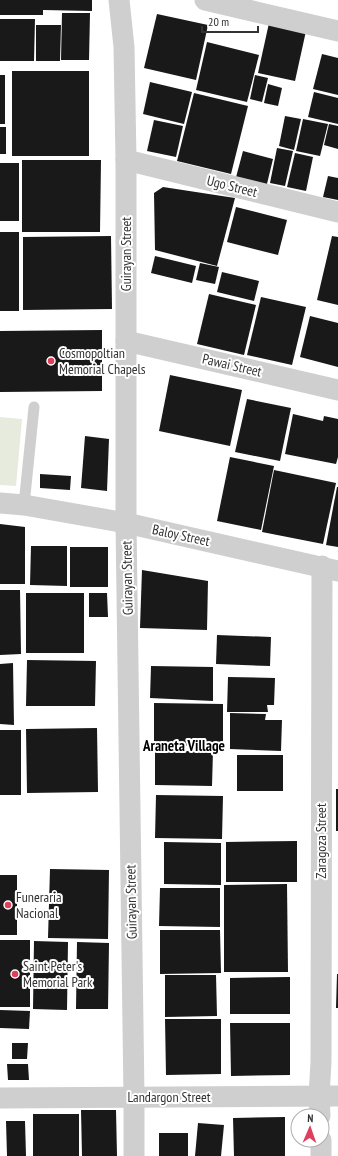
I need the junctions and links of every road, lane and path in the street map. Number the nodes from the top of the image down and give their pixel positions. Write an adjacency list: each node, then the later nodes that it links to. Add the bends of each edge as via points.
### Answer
1 (119, 0): 4 (street, Guirayan Street, via 124,47)
2 (205, 0): 3 (street)
3 (338, 32)
4 (126, 160): 5 (street, Ugo Street); 6 (street, Guirayan Street)
5 (338, 212)
6 (126, 341): 7 (street, Pawai Street); 11 (street, Guirayan Street)
7 (338, 390)
8 (34, 407): 10 (lane)
9 (0, 503): 10 (street, Baloy Street)
10 (24, 505): 11 (street, Baloy Street)
11 (126, 523): 12 (street, Baloy Street); 14 (street, Guirayan Street)
12 (330, 568): 15 (street, Zaragoza Street, via 321,1062)
13 (0, 1098): 14 (street, Landargon Street)
14 (134, 1098): 15 (street, Landargon Street); 16 (street, Guirayan Street)
15 (326, 1103)
16 (134, 1156)

